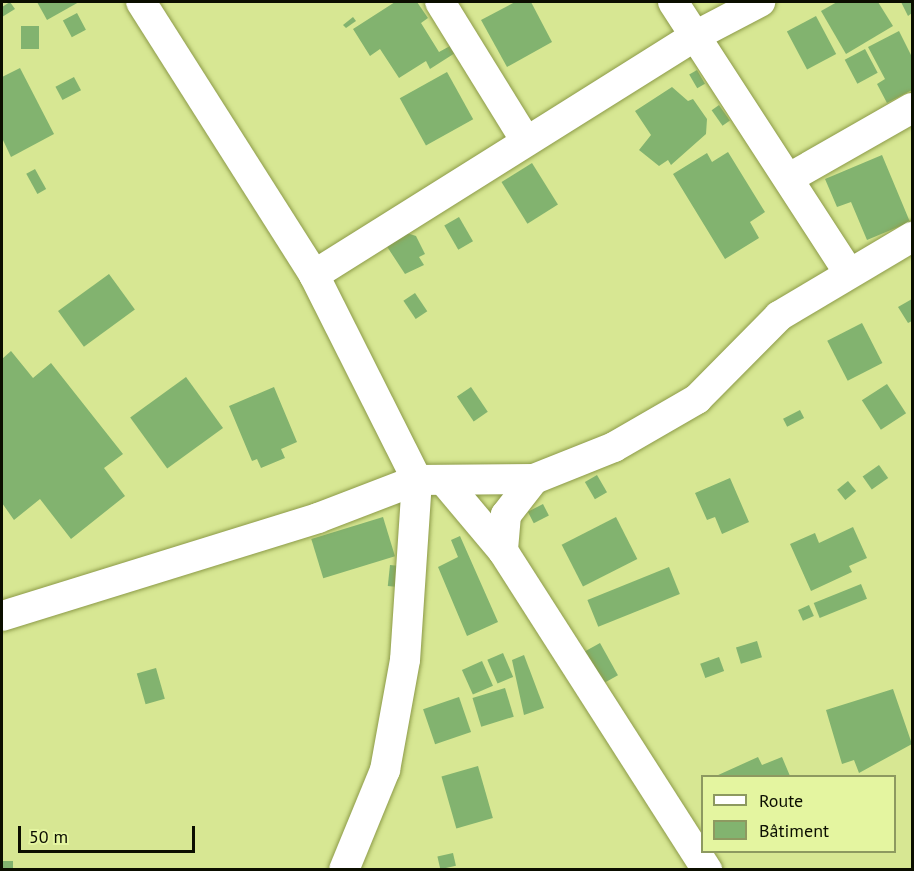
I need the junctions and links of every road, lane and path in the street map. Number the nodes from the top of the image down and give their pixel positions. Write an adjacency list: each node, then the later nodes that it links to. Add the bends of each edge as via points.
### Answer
1 (141, 2): 11 (street)
2 (440, 2): 7 (street)
3 (673, 2): 5 (street)
4 (760, 2): 5 (street)
5 (693, 37): 7 (street); 8 (street)
6 (912, 108): 8 (street)
7 (526, 141): 11 (street)
8 (791, 177): 10 (street)
9 (912, 237): 10 (street)
10 (848, 271): 12 (street, via 779,316 697,399 614,447)
11 (314, 275): 13 (street)
12 (534, 479): 13 (street); 14 (street, via 506,515)
13 (431, 481): 14 (street); 15 (street); 16 (street, via 387,759)
14 (502, 551): 17 (street)
15 (2, 616)
16 (344, 870)
17 (707, 870)

